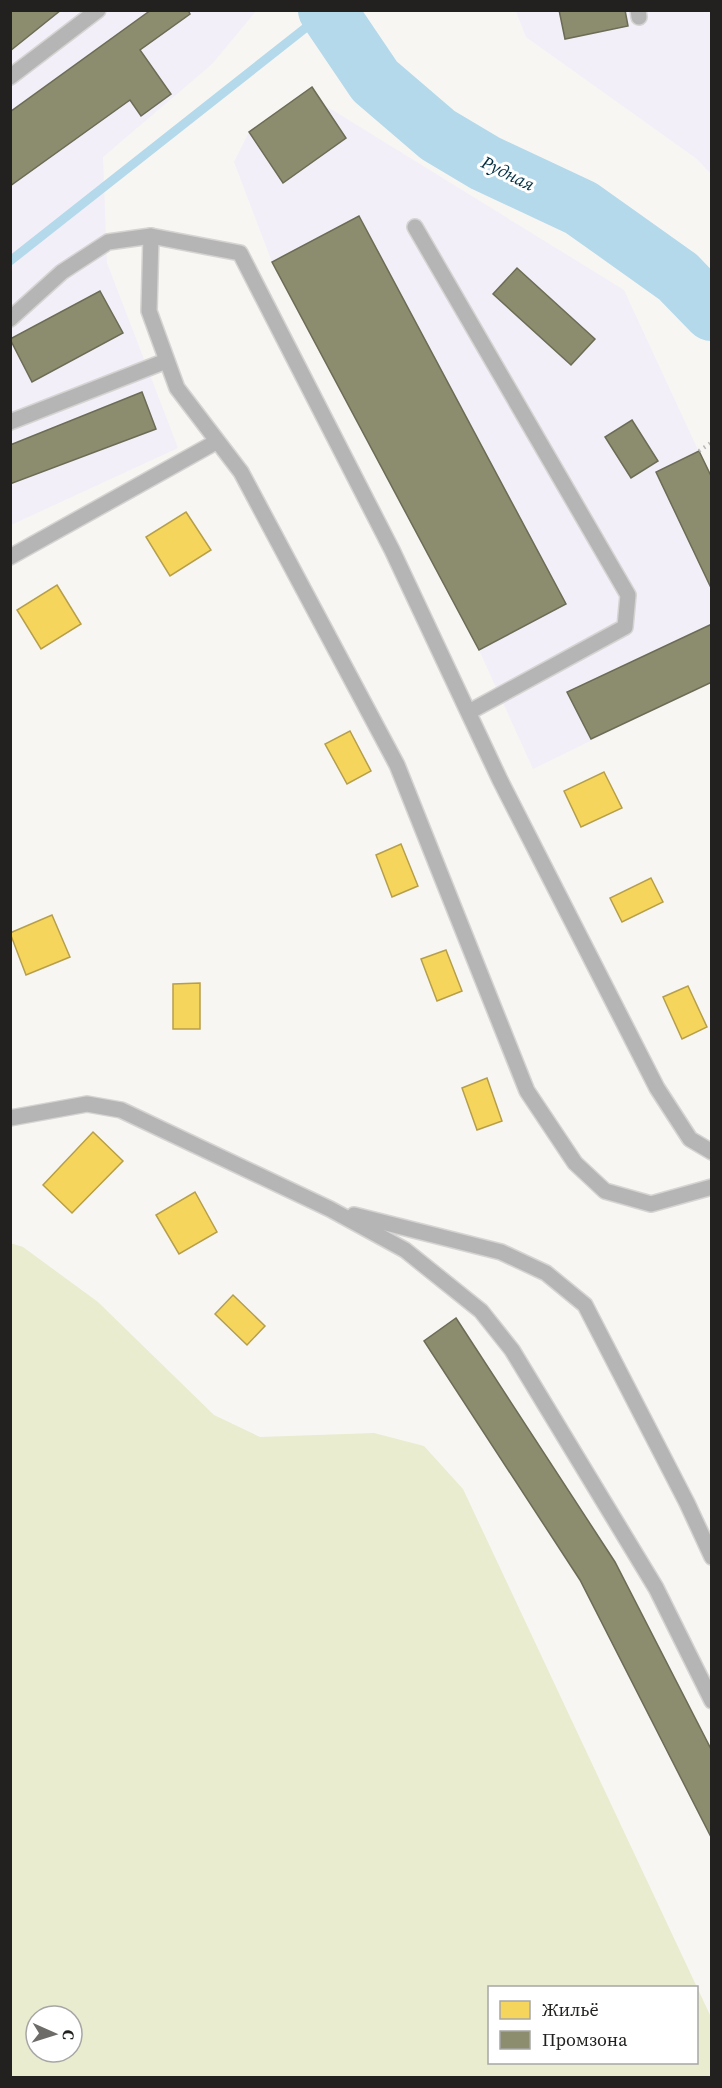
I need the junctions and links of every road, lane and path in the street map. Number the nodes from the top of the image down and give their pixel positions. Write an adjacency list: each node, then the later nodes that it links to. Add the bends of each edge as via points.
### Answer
1 (98, 10): 2 (lane)
2 (10, 77)
3 (415, 227): 12 (lane, via 628,595 625,627)
4 (151, 236): 5 (lane, via 108,242 62,272); 6 (lane, via 149,312); 12 (lane, via 240,253 392,550)
5 (10, 319)
6 (166, 362): 7 (lane); 8 (lane, via 177,388)
7 (10, 422)
8 (216, 442): 11 (lane); 15 (lane, via 242,472 397,765 527,1091 569,1154 605,1191 651,1204)
9 (711, 442): 10 (path)
10 (699, 452)
11 (10, 557)
12 (468, 712): 14 (lane, via 657,1088 690,1140)
13 (10, 1118): 16 (lane, via 87,1104 121,1110)
14 (711, 1152)
15 (711, 1187)
16 (330, 1209): 17 (lane, via 501,1252 546,1273 585,1305); 18 (lane, via 405,1250 481,1311 500,1334 656,1588)
17 (711, 1557)
18 (711, 1701)

